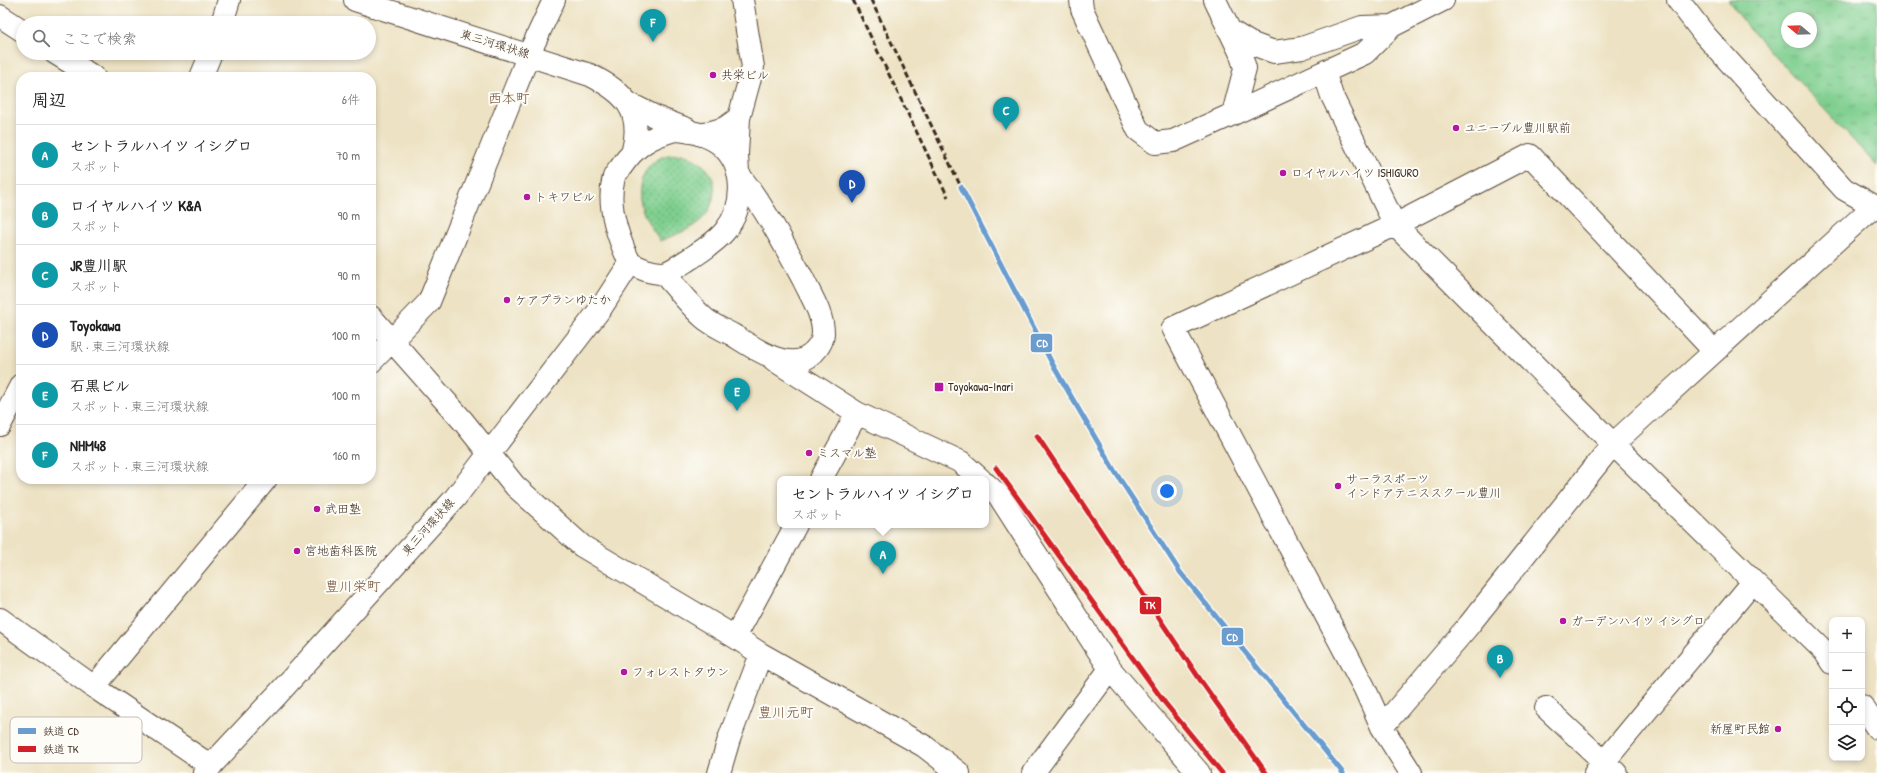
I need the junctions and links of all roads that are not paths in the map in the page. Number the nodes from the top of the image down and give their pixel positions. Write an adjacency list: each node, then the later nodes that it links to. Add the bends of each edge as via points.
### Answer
1 (229, 0): 10 (street)
2 (355, 0): 14 (street, 東三河環状線)
3 (554, 0): 14 (street)
4 (742, 0): 22 (street, via 753,66)
5 (1081, 0): 21 (street, via 1082,9 1138,130 1155,143 1173,141)
6 (1215, 0): 13 (street)
7 (1443, 0): 12 (street)
8 (1678, 0): 26 (street, via 1704,34 1844,189)
9 (0, 16): 11 (street)
10 (224, 16)
11 (16, 26)
12 (1392, 26): 13 (street, via 1362,27 1302,48 1274,52 1250,43); 19 (street, via 1365,54)
13 (1229, 30): 21 (street, via 1245,68)
14 (529, 54): 20 (street, 東三河環状線, via 611,85); 31 (street, via 429,302)
15 (66, 60): 17 (street)
16 (208, 60): 18 (street)
17 (86, 72)
18 (203, 72)
19 (1324, 72): 21 (street); 27 (street, via 1332,96)
20 (628, 103): 23 (street, 東三河環状線); 24 (street, 東三河環状線, via 635,118 637,134)
21 (1233, 114)
22 (739, 118): 23 (street, via 725,128); 25 (street, via 736,154)
23 (696, 133): 24 (street, 東三河環状線, via 675,130 659,134); 25 (street, 東三河環状線, via 720,145 731,158)
24 (633, 150): 28 (street, 東三河環状線, via 614,176 611,209)
25 (739, 174): 29 (street, via 740,193 734,214 725,231 708,246); 35 (street, 東三河環状線, via 763,206 817,307 823,334 819,347)
26 (1875, 207): 32 (street)
27 (1395, 225): 32 (street, via 1530,155); 40 (street); 58 (street, via 1173,328 1364,688)
28 (630, 263): 29 (street, via 650,272); 41 (street, 東三河環状線, via 601,308)
29 (663, 273): 33 (street, via 705,319)
30 (376, 322): 31 (street)
31 (393, 340): 34 (street); 41 (street, via 464,421)
32 (1714, 351): 40 (street)
33 (768, 356): 35 (street, via 786,360); 36 (street)
34 (376, 357)
35 (809, 357): 36 (street, via 808,368)
36 (814, 384): 38 (street)
37 (16, 395): 39 (street)
38 (857, 413): 42 (street); 43 (street, via 961,462)
39 (0, 425)
40 (1613, 444): 47 (street); 58 (street, via 1466,628)
41 (489, 454): 49 (street, via 515,486 582,546); 60 (street, 東三河環状線, via 455,498)
42 (823, 476)
43 (977, 476)
44 (262, 484): 53 (street)
45 (989, 487): 52 (street, via 999,496)
46 (794, 528): 49 (street)
47 (1753, 582): 51 (street); 61 (street)
48 (0, 619): 53 (street)
49 (735, 637): 50 (street)
50 (761, 654): 62 (street); 63 (street, via 924,746)
51 (1829, 659)
52 (1110, 669): 64 (street); 65 (street)
53 (94, 687): 56 (street)
54 (1546, 708): 61 (street)
55 (1865, 710): 59 (street)
56 (136, 717)
57 (142, 722): 60 (street)
58 (1382, 727): 66 (street)
59 (1877, 728)
60 (208, 769)
61 (1605, 769)
62 (719, 773)
63 (959, 773)
64 (1033, 773)
65 (1199, 773)
66 (1412, 773)

